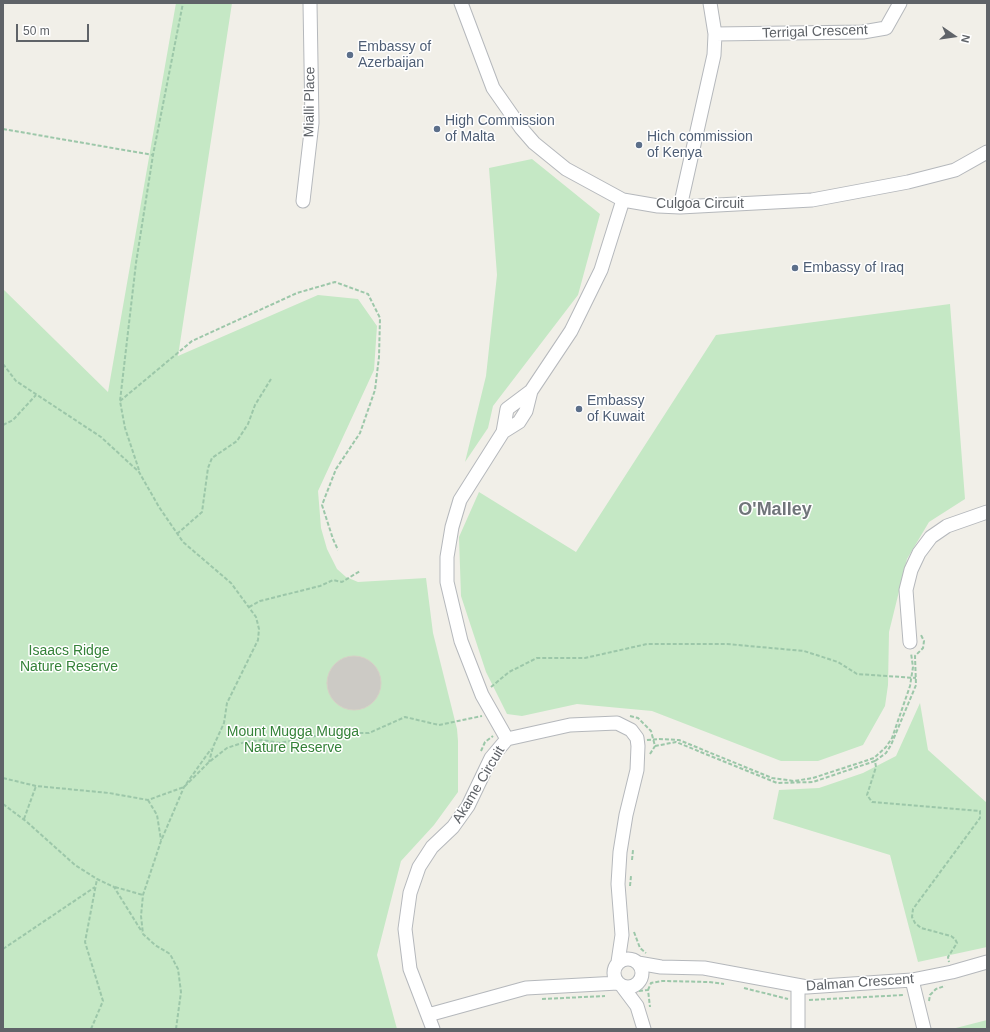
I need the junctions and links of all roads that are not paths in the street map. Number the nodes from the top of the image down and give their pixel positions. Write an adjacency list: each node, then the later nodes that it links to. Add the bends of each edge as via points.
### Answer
1 (310, 3): 8 (street, Mialli Place, via 312,123)
2 (461, 3): 7 (street, Culgoa Circuit, via 493,88 521,128 534,143 566,169)
3 (710, 3): 5 (street)
4 (900, 3): 5 (street, Terrigal Crescent, via 886,28 863,32)
5 (715, 34): 9 (street, via 714,55)
6 (986, 155): 9 (street, Culgoa Circuit, via 955,170 908,182 812,200)
7 (623, 200): 9 (street, Culgoa Circuit); 12 (street, via 601,270 570,332 531,391 507,409 503,432 460,500 452,527 447,557 447,582 455,618 482,695 485,715)
8 (303, 201)
9 (680, 207)
10 (987, 512): 11 (street, via 947,526 931,537 919,553 910,570 906,590)
11 (910, 642)
12 (504, 734): 14 (street, Akame Circuit, via 570,725 617,723 631,730 638,742 636,770 620,852 618,884 622,935); 17 (street, Akame Circuit, via 468,806 453,827 432,847 419,867 410,893 405,929 410,969)
13 (987, 962): 15 (street, Dalman Crescent)
14 (636, 975): 16 (street, Dalman Crescent, via 704,968); 17 (street, Dalman Crescent, via 597,983 526,988); 19 (street, via 637,1006)
15 (912, 980): 16 (street, Dalman Crescent); 21 (street)
16 (798, 987): 20 (street)
17 (428, 1015): 18 (street, Akame Circuit)
18 (433, 1029)
19 (644, 1029)
20 (798, 1029)
21 (924, 1029)

